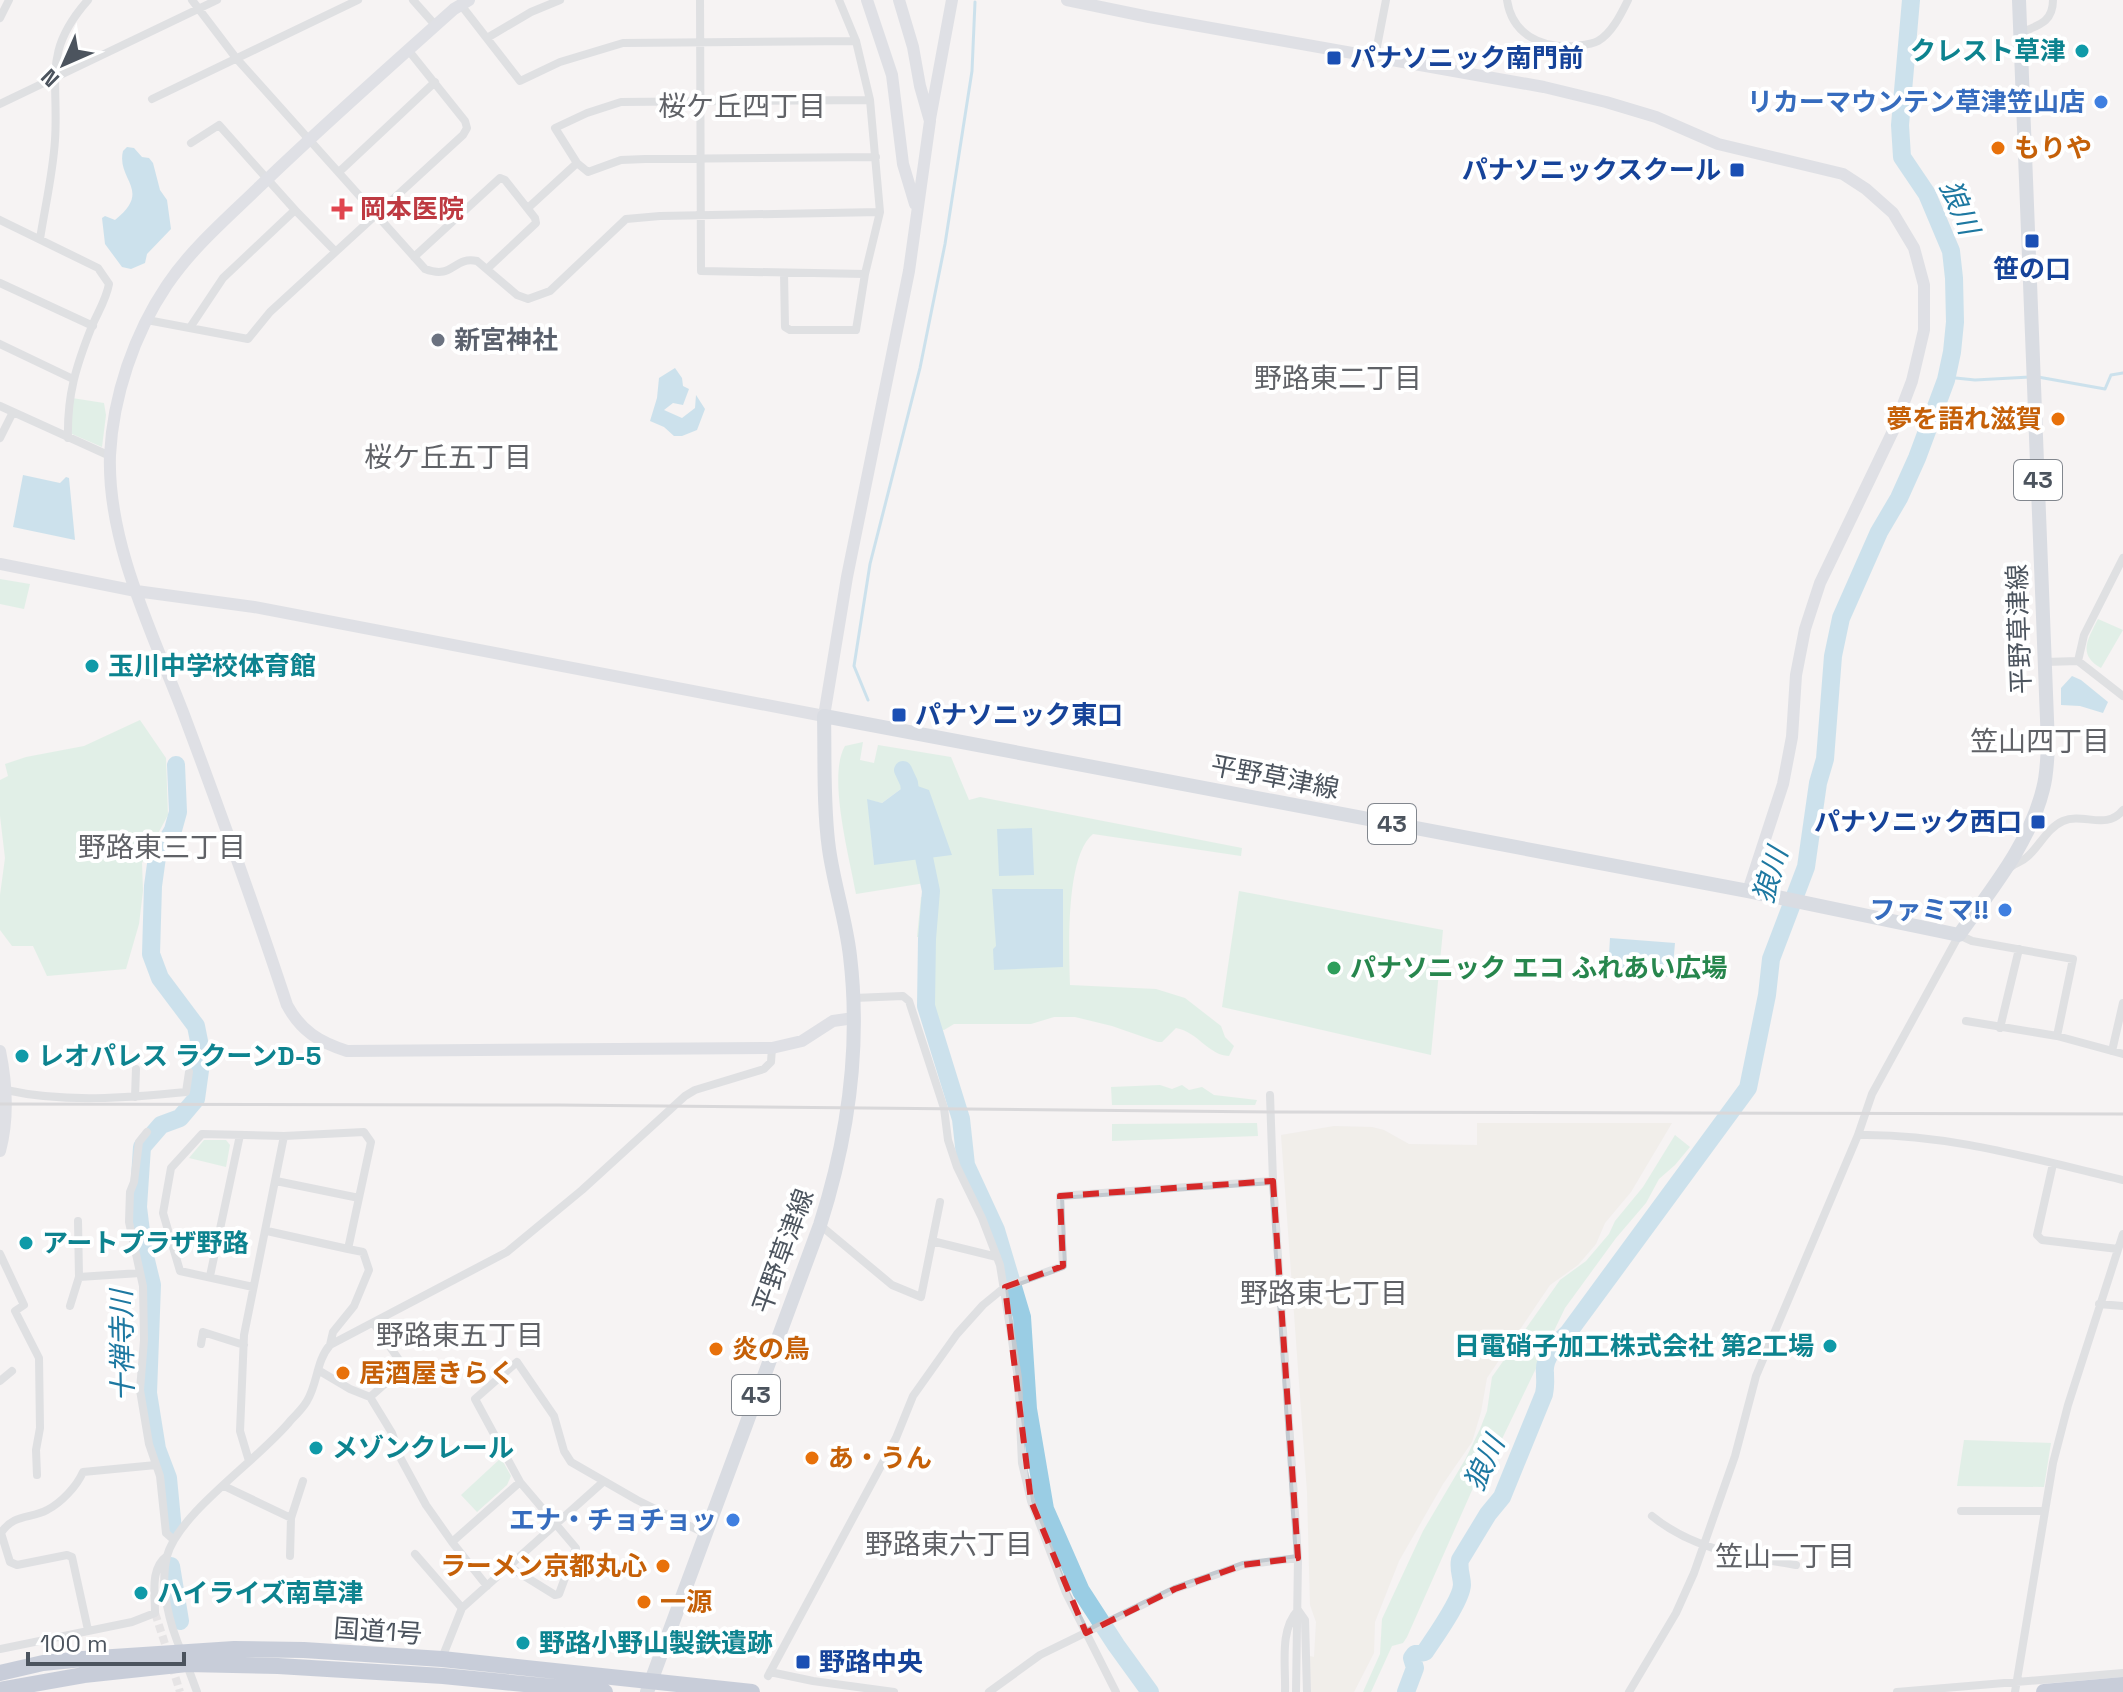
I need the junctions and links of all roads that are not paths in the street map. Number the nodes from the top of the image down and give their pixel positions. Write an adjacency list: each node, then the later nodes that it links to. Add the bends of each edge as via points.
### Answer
1 (9, 0): 21 (street)
2 (88, 0): 30 (street, via 60,42)
3 (192, 0): 20 (street)
4 (217, 0): 20 (street)
5 (358, 0): 29 (street)
6 (413, 0): 22 (street)
7 (560, 0): 24 (street)
8 (700, 0): 26 (street)
9 (839, 0): 25 (street)
10 (867, 0): 46 (street, via 892,75 903,164)
11 (952, 0): 36 (street)
12 (1067, 0): 28 (street)
13 (1386, 0): 28 (street)
14 (1507, 0): 15 (street, via 1509,15 1520,30 1554,47 1598,41)
15 (1628, 0)
16 (2019, 0): 23 (main road, 平野草津線 / 43)
17 (2053, 0): 23 (street, via 2053,13 2044,24)
18 (899, 1): 36 (street)
19 (465, 3): 22 (street); 24 (street)
20 (197, 10): 29 (street); 30 (street)
21 (0, 18)
22 (436, 26): 27 (street)
23 (2020, 33): 72 (main road, 平野草津線 / 43)
24 (487, 38): 26 (street, via 520,81 623,43)
25 (856, 41): 26 (street); 33 (street)
26 (699, 44): 34 (street)
27 (409, 51): 31 (street); 37 (street)
28 (1375, 57): 77 (street, via 1606,102 1718,144 1843,174 1893,213 1914,248 1924,285 1924,330 1912,381 1810,614 1796,675 1783,784)
29 (236, 58): 32 (street); 37 (street)
30 (54, 79): 35 (street); 51 (street, via 55,141)
31 (435, 82): 42 (street); 48 (street, via 467,128)
32 (152, 99)
33 (870, 100): 34 (street); 39 (street)
34 (701, 102): 40 (street); 41 (street, via 621,102 562,123 555,128)
35 (0, 104)
36 (930, 121): 46 (street)
37 (308, 141): 42 (street); 43 (street)
38 (191, 143): 43 (street, via 219,125)
39 (876, 157): 40 (street); 47 (street)
40 (699, 159): 41 (street, via 621,160 588,172); 49 (street)
41 (577, 163): 44 (street)
42 (339, 172): 48 (street)
43 (267, 179): 45 (street); 58 (street, via 192,252)
44 (528, 208): 53 (street, via 500,178); 54 (street, via 536,223)
45 (295, 210): 52 (street); 60 (street, via 223,278)
46 (916, 211): 74 (street)
47 (880, 212): 49 (street); 56 (street)
48 (376, 214): 52 (street); 53 (street)
49 (699, 216): 54 (street, via 626,219 550,291 528,299 504,286); 55 (street, via 701,271)
50 (0, 220): 51 (street)
51 (40, 239): 59 (street, via 104,275 107,297)
52 (335, 251): 60 (street, via 248,339)
53 (414, 257): 54 (street, via 434,272 445,273 469,260)
54 (488, 268)
55 (784, 273): 56 (street); 56 (street, via 784,324 790,330 856,330)
56 (865, 274)
57 (0, 283): 59 (street)
58 (147, 320): 60 (street); 67 (street, via 126,372)
59 (93, 326): 62 (street)
60 (191, 326)
61 (0, 344): 62 (street)
62 (73, 379): 66 (street)
63 (0, 406): 64 (street)
64 (13, 412): 65 (street); 66 (street)
65 (0, 438)
66 (68, 438): 67 (street)
67 (110, 456): 70 (street, via 114,501)
68 (2123, 558): 71 (street, via 2084,635)
69 (0, 564): 70 (street)
70 (136, 591): 74 (street, via 254,607); 86 (street, via 287,1005 312,1038 347,1051)
71 (2078, 661): 72 (street); 73 (street)
72 (2045, 662): 76 (main road, 平野草津線 / 43, via 2044,787)
73 (2122, 693)
74 (824, 716): 77 (main road, 平野草津線 / 43); 80 (main road, 平野草津線 / 43, via 829,848)
75 (2123, 810): 76 (street, via 2109,820 2064,820 2025,860)
76 (2003, 873): 78 (main road, 平野草津線 / 43)
77 (1748, 891): 78 (main road, 平野草津線 / 43)
78 (1959, 935): 79 (street); 97 (street, via 1872,1094)
79 (2019, 949): 84 (street); 85 (street, via 2073,959)
80 (854, 998): 82 (main road, 平野草津線 / 43); 114 (street, via 903,996 909,1001 944,1108 953,1154)
81 (2123, 1003): 87 (street)
82 (854, 1018): 86 (street, via 833,1021 802,1041); 107 (main road, 平野草津線 / 43, via 843,1143)
83 (1966, 1021): 84 (street)
84 (2000, 1028): 85 (street)
85 (2057, 1036): 87 (street)
86 (772, 1048): 123 (street, via 771,1062 764,1069 685,1096 507,1252)
87 (2112, 1051): 89 (street)
88 (0, 1052): 92 (street)
89 (2123, 1054)
90 (136, 1069): 94 (street)
91 (189, 1072): 94 (street, via 186,1092)
92 (6, 1090): 94 (street, via 34,1096); 99 (street)
93 (1270, 1095): 103 (street)
94 (135, 1097)
95 (147, 1132): 115 (street, via 139,1142 130,1192 129,1222)
96 (240, 1135): 98 (street); 116 (street); 116 (street, via 202,1134 171,1168 163,1213 180,1271)
97 (1858, 1135): 100 (street, via 1937,1140); 146 (street, via 1756,1376)
98 (284, 1136): 102 (street); 104 (street, via 364,1132 371,1142)
99 (0, 1151)
100 (2053, 1164): 101 (street); 112 (street, via 2037,1235 2042,1240)
101 (2123, 1180)
102 (276, 1181): 104 (street); 108 (street)
103 (1273, 1181): 118 (street, via 1060,1196 1063,1266); 150 (street)
104 (359, 1198): 111 (street)
105 (940, 1202): 110 (street)
106 (78, 1221): 117 (street)
107 (820, 1225): 110 (street, via 892,1285 921,1297); 143 (main road, 平野草津線 / 43)
108 (267, 1231): 111 (street); 119 (street)
109 (2123, 1234): 112 (street)
110 (932, 1241): 114 (street)
111 (348, 1249): 126 (street, via 363,1252 369,1270)
112 (2118, 1249): 120 (street)
113 (0, 1254): 133 (street, via 24,1305 15,1311 39,1358)
114 (997, 1257): 118 (street)
115 (140, 1273): 117 (street); 132 (street, via 140,1390)
116 (210, 1276): 119 (street)
117 (79, 1277): 121 (street)
118 (1011, 1285): 157 (street, via 1022,1463 1066,1593); 171 (street, via 983,1305 957,1334 913,1396 896,1438 769,1674)
119 (253, 1287): 125 (street)
120 (2099, 1304): 122 (street); 139 (street, via 2068,1405)
121 (70, 1306)
122 (2123, 1306)
123 (374, 1324): 126 (street); 130 (street, via 404,1367)
124 (201, 1344): 125 (street, via 203,1332)
125 (244, 1345): 131 (street, via 240,1431)
126 (330, 1345): 127 (street)
127 (318, 1370): 130 (street); 131 (street, via 308,1400)
128 (12, 1371): 129 (street)
129 (0, 1381)
130 (370, 1397): 145 (street, via 426,1505)
131 (249, 1461): 137 (street)
132 (156, 1465): 144 (street, via 166,1533); 156 (street, via 83,1472 47,1511 3,1528 10,1562 17,1565 72,1557)
133 (37, 1475)
134 (303, 1481): 141 (street)
135 (520, 1482): 136 (street, via 475,1399 517,1362 554,1416 571,1462); 142 (street); 145 (street)
136 (603, 1482): 142 (street); 143 (street)
137 (224, 1486): 141 (street); 144 (street)
138 (1961, 1511): 139 (street)
139 (2045, 1511): 167 (street)
140 (1652, 1516): 146 (street)
141 (291, 1518): 149 (street)
142 (556, 1523): 152 (street); 152 (street, via 576,1548 559,1594)
143 (706, 1534): 166 (main road, 平野草津線 / 43)
144 (174, 1540): 148 (street)
145 (452, 1542): 153 (street)
146 (1703, 1547): 151 (street); 177 (street, via 1676,1613)
147 (415, 1554): 154 (street)
148 (167, 1555): 156 (street, via 156,1569 155,1613); 159 (street, via 168,1605)
149 (290, 1556)
150 (1298, 1558): 155 (street); 157 (street, via 1243,1565 1175,1589)
151 (1796, 1565)
152 (508, 1566): 153 (street)
153 (487, 1586): 154 (street)
154 (462, 1608): 160 (street)
155 (1298, 1610): 174 (street, via 1287,1628); 175 (street); 176 (street, via 1305,1620)
156 (88, 1630): 158 (street)
157 (1086, 1633): 172 (street, via 1040,1655); 173 (street)
158 (0, 1649)
159 (184, 1658): 160 (highway, 国道1号, via 304,1650); 161 (highway, 国道1号, via 56,1662); 163 (highway, 国道1号); 168 (highway, 国道1号); 169 (street)
160 (442, 1659): 163 (highway, 国道1号)
161 (0, 1673)
162 (2123, 1673): 167 (street)
163 (534, 1676): 165 (highway, 国道1号)
164 (2123, 1685): 179 (highway)
165 (603, 1686): 166 (highway, 国道1号)
166 (649, 1687): 170 (highway, 国道1号)
167 (2016, 1687): 178 (street)
168 (0, 1690)
169 (197, 1692)
170 (752, 1692)
171 (894, 1692)
172 (989, 1692)
173 (1116, 1692)
174 (1285, 1692)
175 (1296, 1692)
176 (1307, 1692)
177 (1629, 1692)
178 (1897, 1692)
179 (2044, 1692)

